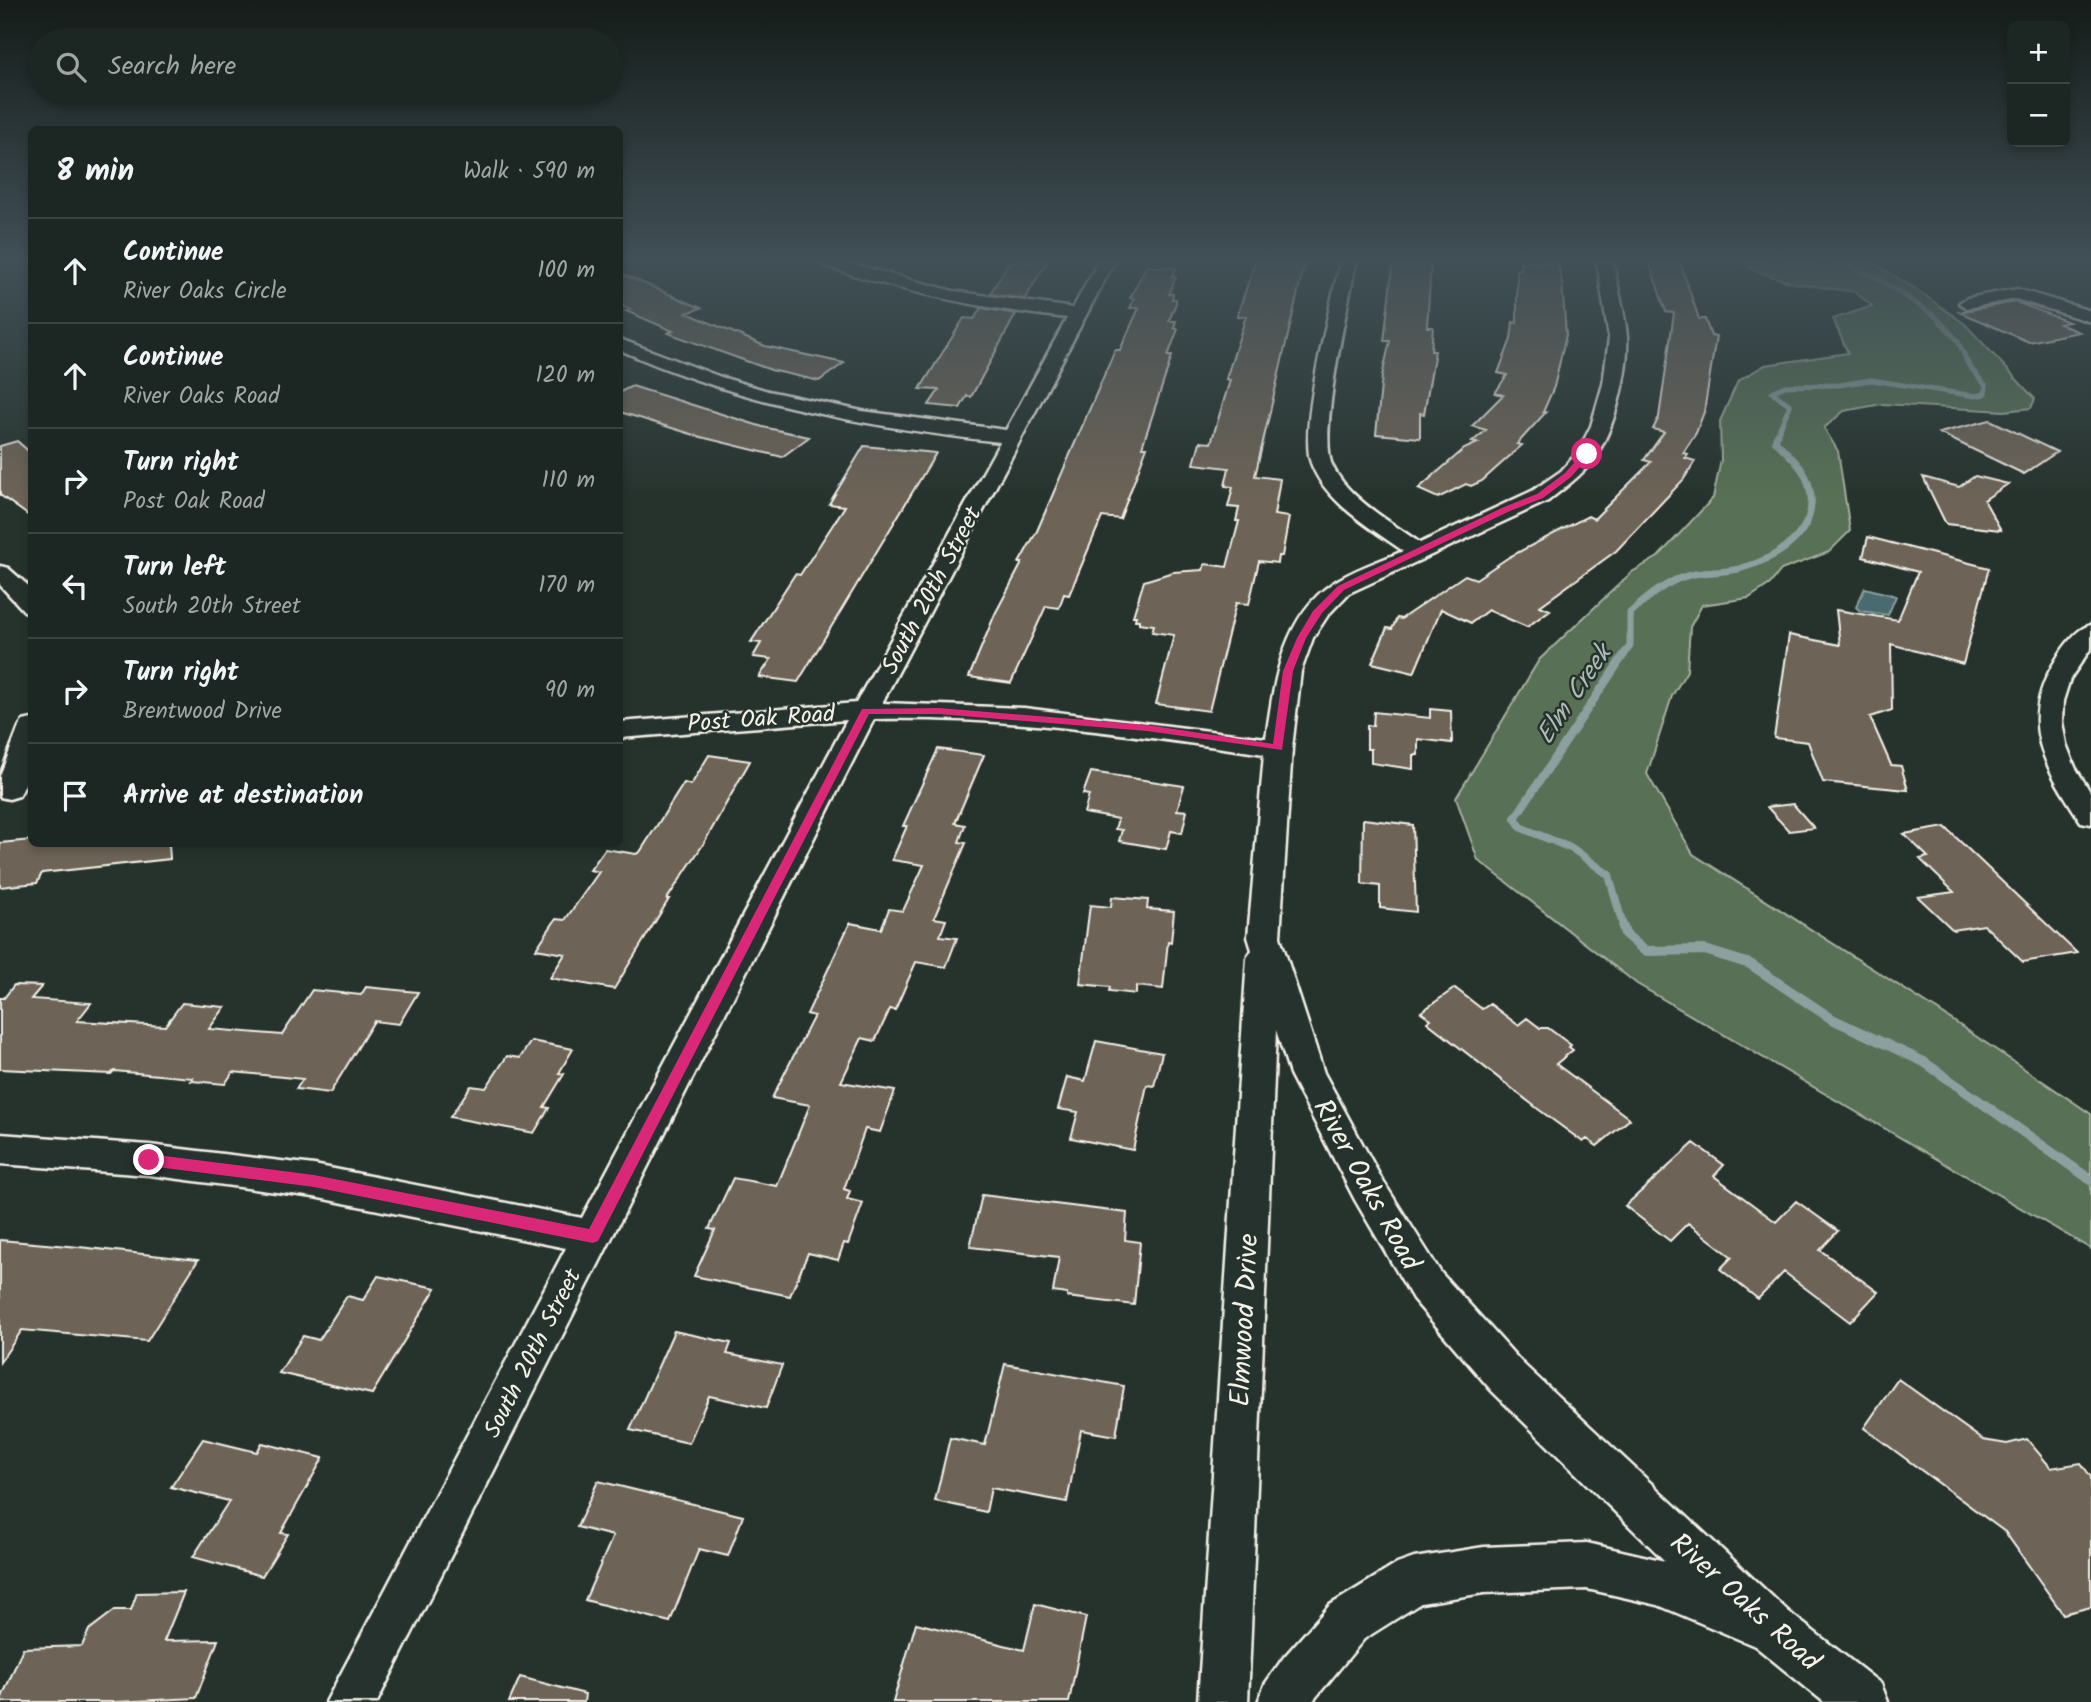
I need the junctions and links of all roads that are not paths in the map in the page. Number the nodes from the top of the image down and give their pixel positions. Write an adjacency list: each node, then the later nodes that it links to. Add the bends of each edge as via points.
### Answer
1 (1065, 341): 5 (street, South 20th Street)
2 (1333, 341): 6 (street, via 1320,415 1320,461 1351,502)
3 (1618, 341): 6 (street, River Oaks Road, via 1604,416 1587,454 1568,475 1540,496)
4 (623, 345): 5 (street, via 692,375 799,405)
5 (1013, 437): 10 (street, South 20th Street)
6 (1419, 552): 13 (street, River Oaks Road, via 1341,588 1318,611 1288,671)
7 (0, 573): 8 (street)
8 (28, 601)
9 (2091, 632): 15 (street, via 2072,651 2055,680 2048,709 2059,767)
10 (865, 711): 11 (street, Post Oak Road); 13 (street, Post Oak Road, via 939,711 1120,725); 18 (street, South 20th Street)
11 (623, 730)
12 (28, 740): 14 (street)
13 (1278, 748): 16 (street, River Oaks Road)
14 (13, 789)
15 (2091, 815)
16 (1264, 937): 19 (street, River Oaks Road, via 1307,1074 1368,1189 1427,1286 1517,1386); 21 (street, Elmwood Drive)
17 (0, 1149): 18 (street, via 149,1160 314,1181)
18 (593, 1237): 20 (street, South 20th Street)
19 (1773, 1630): 22 (street, via 1659,1581 1587,1566 1483,1570 1414,1581 1348,1622 1301,1674); 23 (street, River Oaks Road)
20 (351, 1702)
21 (1223, 1702)
22 (1283, 1702)
23 (1863, 1702)

